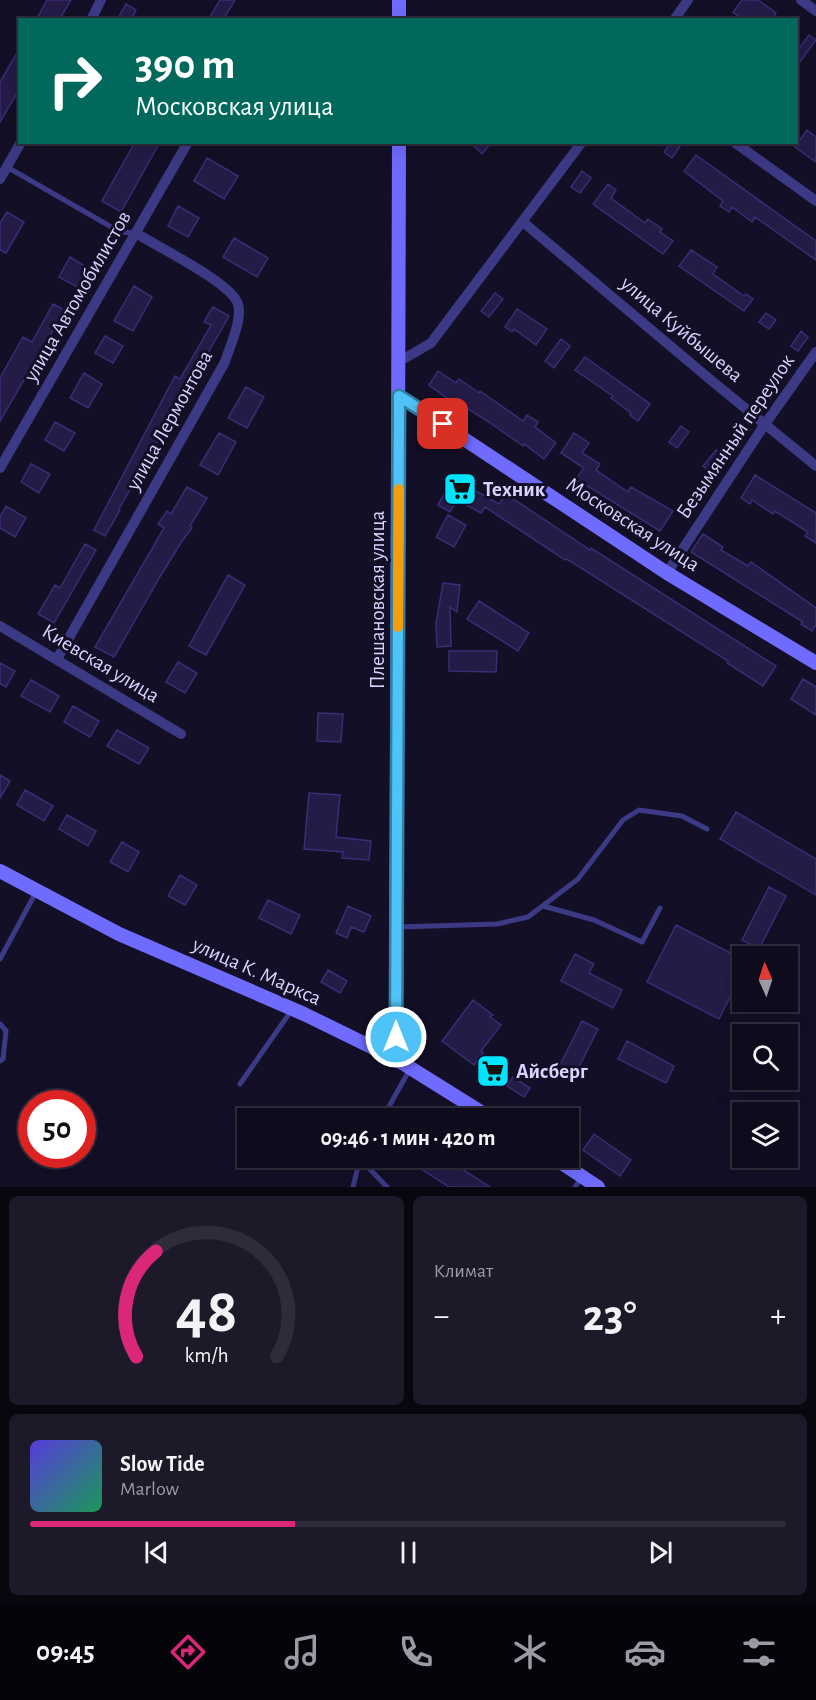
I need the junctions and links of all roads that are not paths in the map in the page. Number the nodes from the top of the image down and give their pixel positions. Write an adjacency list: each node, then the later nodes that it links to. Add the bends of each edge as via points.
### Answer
1 (101, 0): 6 (street)
2 (399, 0): 7 (main road)
3 (688, 0): 8 (street)
4 (801, 0): 5 (street)
5 (816, 11)
6 (92, 18)
7 (399, 18)
8 (675, 18)
9 (20, 144): 14 (street)
10 (187, 144): 18 (street, улица Автомобилистов)
11 (399, 144): 20 (main road, Плешановская улица)
12 (581, 144): 17 (street)
13 (737, 144): 16 (street)
14 (7, 167): 15 (street); 18 (lane, via 120,232)
15 (0, 178)
16 (816, 201)
17 (523, 222): 20 (street, via 431,343); 22 (street, улица Куйбышева)
18 (136, 234): 24 (street, улица Автомобилистов); 27 (street, улица Лермонтова, via 233,296 239,319 225,362)
19 (816, 352): 22 (street, Безымянный переулок)
20 (400, 361): 21 (main road, Плешановская улица)
21 (399, 396): 25 (main road, Московская улица); 35 (main road, Плешановская улица)
22 (765, 424): 23 (street, улица Куйбышева); 25 (street, Безымянный переулок)
23 (816, 466)
24 (0, 468)
25 (667, 573): 28 (main road, Московская улица)
26 (0, 626): 27 (street, Киевская улица)
27 (57, 659): 29 (street, Киевская улица)
28 (816, 663)
29 (182, 734)
30 (707, 829): 33 (lane, via 682,816 639,810 623,820 578,879)
31 (0, 871): 32 (main road, улица К. Маркса)
32 (37, 890): 36 (lane); 37 (main road, улица К. Маркса, via 118,934)
33 (543, 906): 34 (lane, via 594,920 642,942); 35 (lane, via 528,917 497,924)
34 (660, 908)
35 (397, 927): 39 (main road, Плешановская улица)
36 (0, 959)
37 (292, 1009): 39 (main road, улица К. Маркса); 42 (lane)
38 (0, 1024): 40 (lane, via 6,1031)
39 (396, 1059): 41 (main road, улица К. Маркса)
40 (0, 1061)
41 (411, 1068): 43 (lane); 44 (main road, улица К. Маркса)
42 (240, 1084)
43 (388, 1108)
44 (475, 1108)
45 (358, 1168): 49 (lane)
46 (369, 1168): 50 (lane)
47 (565, 1168): 48 (main road)
48 (579, 1181): 51 (main road)
49 (353, 1187)
50 (387, 1187)
51 (598, 1187)

